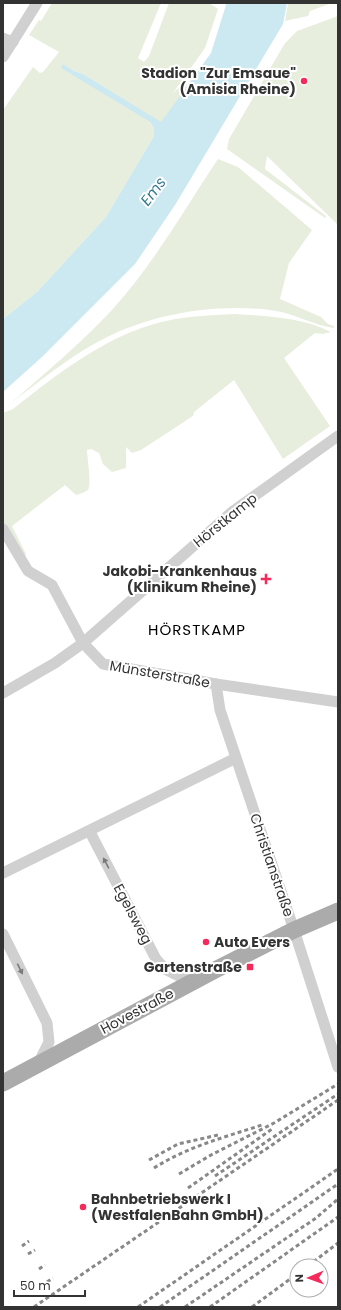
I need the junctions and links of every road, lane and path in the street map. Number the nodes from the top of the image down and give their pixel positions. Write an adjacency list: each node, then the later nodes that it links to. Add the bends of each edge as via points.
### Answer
1 (36, 3): 2 (street)
2 (8, 40): 3 (street)
3 (3, 57)
4 (338, 436): 6 (street, Hörstkamp, via 232,512)
5 (3, 529): 6 (street, Münsterstraße, via 28,571 52,585)
6 (83, 644): 7 (street, Münsterstraße, via 102,664); 8 (street)
7 (216, 684): 9 (street, Münsterstraße); 10 (street, Christianstraße, via 220,710)
8 (3, 693)
9 (338, 702)
10 (236, 758): 11 (street); 14 (street, Christianstraße)
11 (90, 832): 12 (street); 16 (street, Egelsweg, one-way to 11, via 165,969 156,959)
12 (3, 873)
13 (338, 911): 14 (main road, Hovestraße)
14 (294, 930): 16 (main road, Hovestraße); 18 (street, Christianstraße)
15 (3, 934): 17 (street, one-way to 17, via 47,1023 49,1042)
16 (190, 982): 17 (main road, Hovestraße)
17 (39, 1062): 19 (main road, Hovestraße)
18 (338, 1067)
19 (3, 1083)

